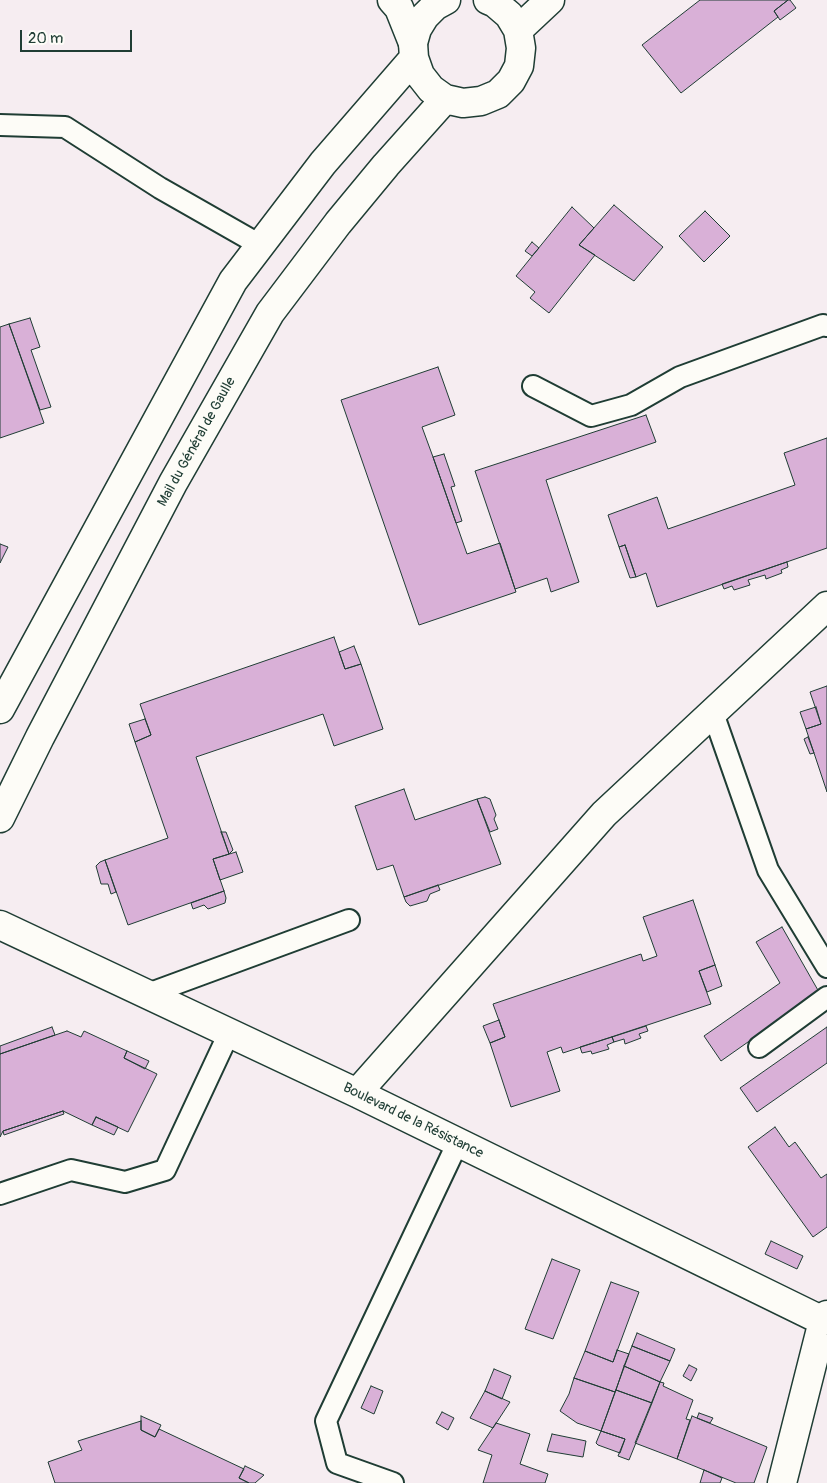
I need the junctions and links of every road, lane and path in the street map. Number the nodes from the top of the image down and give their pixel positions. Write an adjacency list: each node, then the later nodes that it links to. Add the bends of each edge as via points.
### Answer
1 (392, 0): 6 (street, via 399,8)
2 (446, 0): 6 (street, via 425,16 417,29)
3 (488, 0): 5 (street, via 509,14)
4 (550, 0): 5 (street)
5 (518, 30): 7 (street, via 522,48 519,66 511,81 498,94 481,101 463,103)
6 (414, 51): 7 (street, via 420,75); 9 (street)
7 (445, 99): 15 (street, Mail du Général de Gaulle, via 380,172 270,313 173,483)
8 (0, 125): 9 (lane, via 65,127 160,188)
9 (260, 245): 13 (street, via 233,282)
10 (827, 326): 11 (lane, via 680,377 630,405 591,416)
11 (533, 386)
12 (827, 606): 14 (street)
13 (0, 709)
14 (713, 713): 18 (lane, via 768,870); 23 (street, via 604,814)
15 (0, 818)
16 (349, 920): 19 (lane)
17 (0, 925): 19 (street, Boulevard de la Résistance)
18 (827, 967)
19 (148, 994): 21 (street, Boulevard de la Résistance)
20 (827, 997): 22 (lane)
21 (229, 1033): 23 (street, Boulevard de la Résistance); 25 (lane, via 165,1170 125,1182 71,1170)
22 (759, 1047)
23 (357, 1093): 24 (street, Boulevard de la Résistance)
24 (458, 1142): 26 (street, Boulevard de la Résistance); 27 (lane, via 326,1421 337,1462)
25 (0, 1194)
26 (825, 1318): 28 (street)
27 (393, 1483)
28 (782, 1483)

